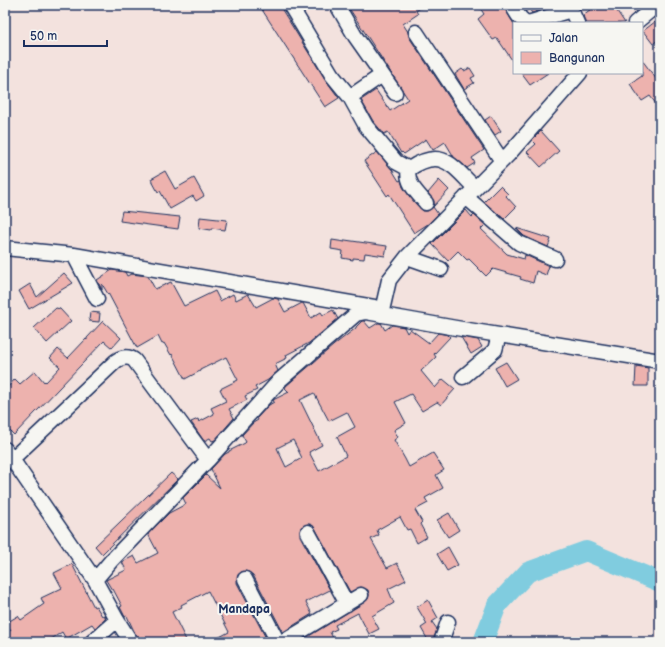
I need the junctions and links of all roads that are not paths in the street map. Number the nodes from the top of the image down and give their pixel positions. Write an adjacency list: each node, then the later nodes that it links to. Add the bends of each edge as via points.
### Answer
1 (290, 5): 14 (street, via 332,75)
2 (337, 5): 12 (street)
3 (512, 5): 6 (street)
4 (657, 5): 9 (street)
5 (570, 7): 7 (street); 8 (street)
6 (524, 22)
7 (531, 22)
8 (577, 22)
9 (636, 22)
10 (416, 32): 15 (street)
11 (579, 74): 15 (street)
12 (382, 75): 13 (street); 14 (street)
13 (395, 93)
14 (350, 97): 16 (street, via 366,126 384,149 399,164)
15 (502, 161): 17 (street)
16 (409, 169): 17 (street, via 428,160 440,158 451,163); 18 (street, via 408,175 414,190)
17 (471, 192): 21 (street); 22 (street, via 519,243)
18 (426, 203)
19 (5, 248): 20 (street)
20 (74, 255): 24 (street); 25 (street)
21 (407, 257): 23 (street); 25 (street, via 389,280)
22 (555, 259)
23 (442, 269)
24 (97, 299)
25 (382, 309): 26 (street); 30 (street, via 356,314 280,380)
26 (499, 336): 27 (street); 28 (street, via 495,350)
27 (660, 361)
28 (463, 377)
29 (8, 454): 30 (street, via 116,361 126,357 134,360); 33 (street)
30 (208, 460): 33 (street)
31 (308, 532): 35 (street)
32 (245, 579): 40 (street)
33 (95, 580): 36 (street)
34 (361, 596): 35 (street)
35 (347, 604): 41 (street)
36 (116, 620): 38 (street); 39 (street)
37 (448, 622): 42 (street)
38 (92, 642)
39 (131, 642)
40 (278, 642)
41 (282, 642)
42 (442, 642)

